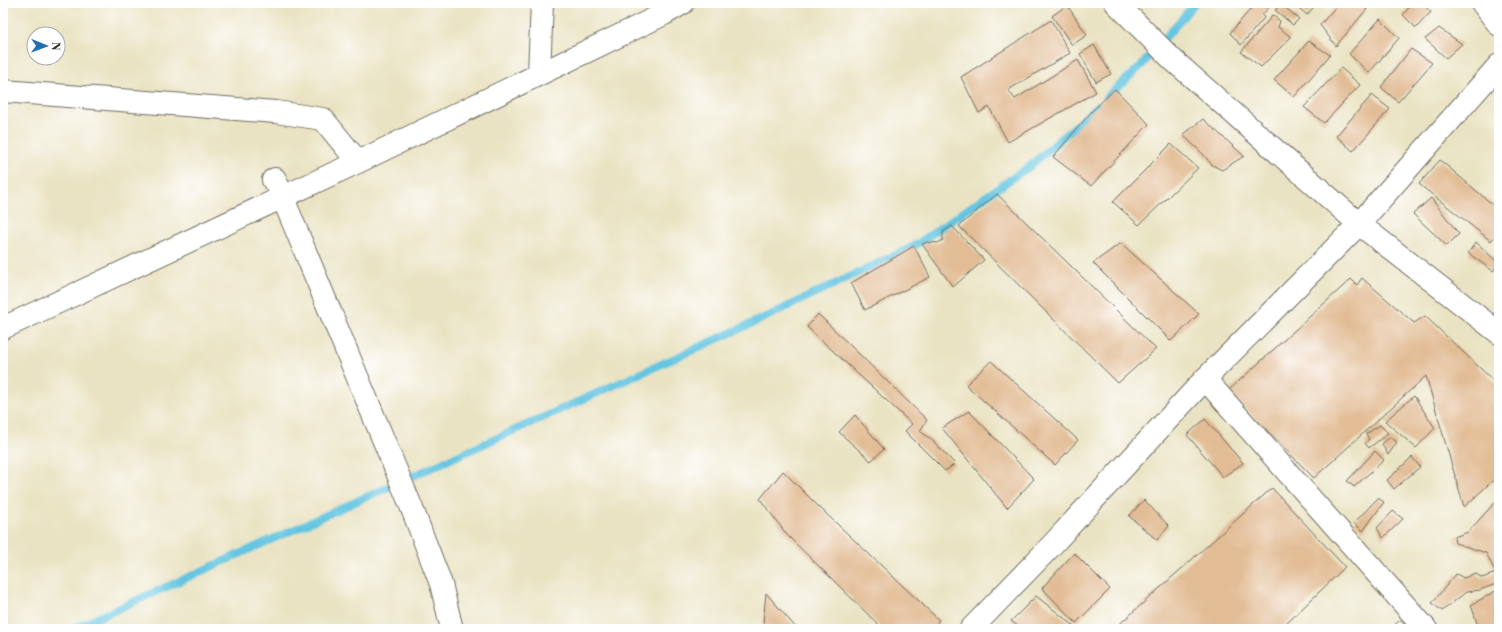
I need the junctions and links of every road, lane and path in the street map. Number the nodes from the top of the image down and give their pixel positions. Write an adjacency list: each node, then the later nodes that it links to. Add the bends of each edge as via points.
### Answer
1 (542, 3): 7 (street)
2 (683, 3): 7 (street)
3 (1116, 3): 11 (street, via 1173,60)
4 (1482, 3): 5 (street)
5 (1499, 25)
6 (1499, 65): 11 (street)
7 (539, 73): 9 (street)
8 (3, 91): 9 (street, via 276,112 322,119)
9 (358, 162): 10 (street)
10 (278, 189): 12 (street); 15 (street, via 411,506 441,584)
11 (1359, 224): 13 (street); 14 (street)
12 (3, 328)
13 (1499, 333)
14 (1205, 379): 16 (street); 17 (street)
15 (452, 629)
16 (971, 629)
17 (1426, 629)

